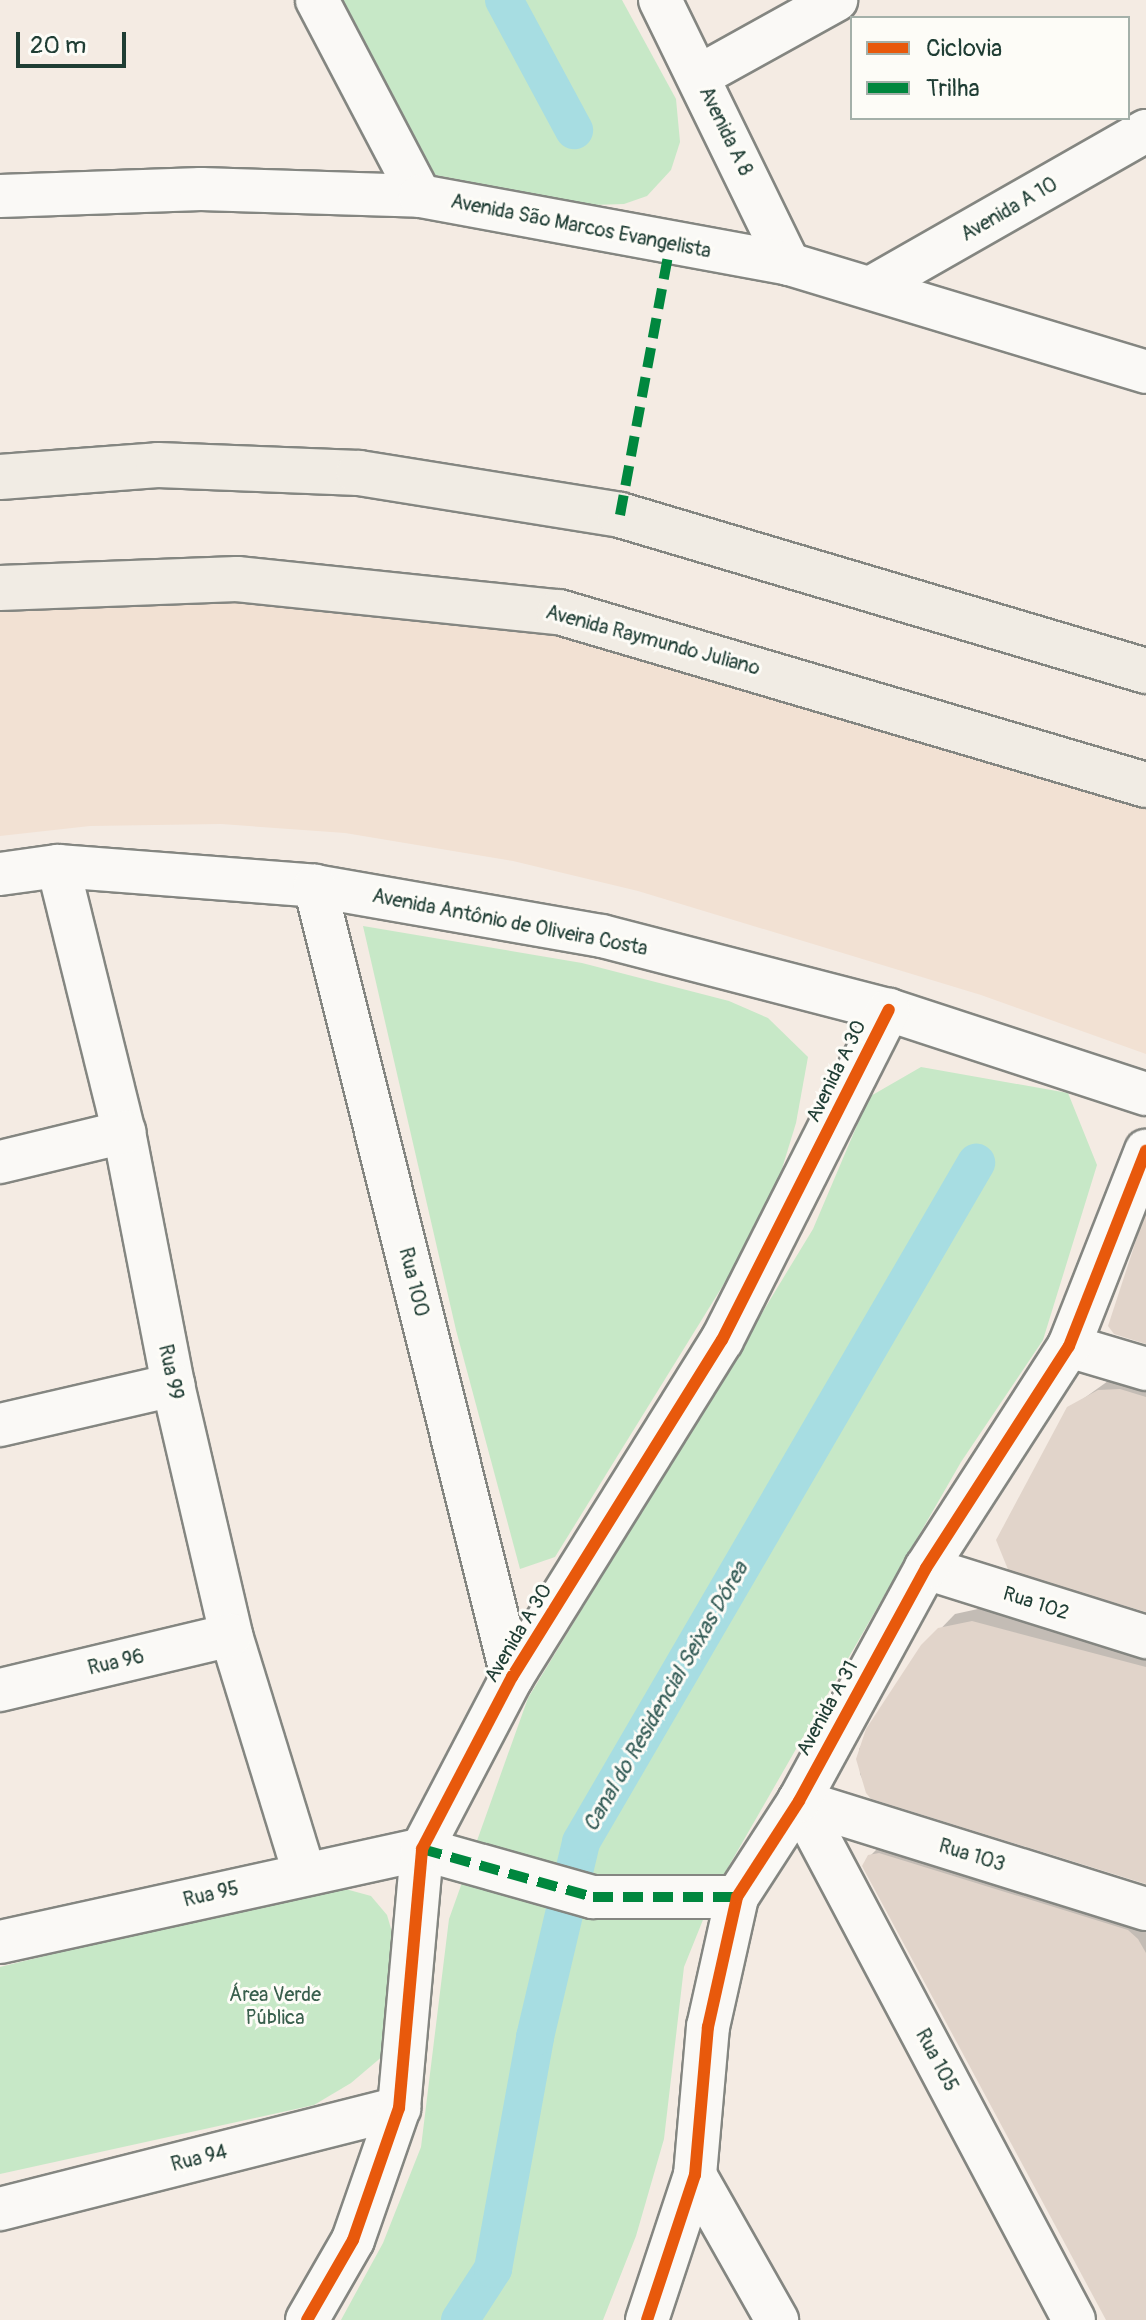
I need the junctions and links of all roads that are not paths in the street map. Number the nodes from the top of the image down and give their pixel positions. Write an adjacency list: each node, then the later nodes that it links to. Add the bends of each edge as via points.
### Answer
1 (317, 0): 7 (street)
2 (660, 0): 4 (street, Avenida A 8)
3 (836, 0): 4 (street)
4 (699, 76): 8 (street, Avenida A 8)
5 (1146, 131): 9 (street, Avenida A 10)
6 (0, 196): 7 (street, Avenida São Marcos Evangelista, via 201,189)
7 (420, 196): 8 (street, Avenida São Marcos Evangelista)
8 (789, 264): 9 (street, Avenida São Marcos Evangelista)
9 (872, 287): 10 (street, Avenida São Marcos Evangelista)
10 (1146, 372)
11 (0, 477): 13 (main road, via 158,465 359,473 620,515)
12 (0, 588): 14 (main road, Avenida Raymundo Juliano, via 237,579 559,612)
13 (1146, 671)
14 (1146, 785)
15 (58, 866): 16 (street, Avenida Antônio de Oliveira Costa); 17 (street, Avenida Antônio de Oliveira Costa); 20 (street, Rua 99)
16 (0, 874)
17 (315, 886): 18 (street, Avenida Antônio de Oliveira Costa, via 602,936); 30 (street, Rua 100)
18 (889, 1010): 19 (street, Avenida Antônio de Oliveira Costa); 30 (street, Avenida A 30, via 722,1340)
19 (1146, 1094)
20 (124, 1132): 22 (street); 25 (street, Rua 99)
21 (1146, 1151): 23 (street, Avenida A 31)
22 (0, 1162)
23 (1069, 1346): 24 (street); 27 (street, Avenida A 31)
24 (1146, 1369)
25 (173, 1385): 26 (street); 28 (street, Rua 99)
26 (0, 1425)
27 (926, 1568): 29 (street, Rua 102); 32 (street, Avenida A 31)
28 (231, 1635): 31 (street, Rua 96); 34 (street, Rua 99)
29 (1146, 1637)
30 (512, 1677): 33 (street, Avenida A 30)
31 (0, 1690)
32 (799, 1801): 35 (street, Avenida A 31); 36 (street, Rua 103); 44 (street, Rua 105)
33 (422, 1849): 34 (street, Rua 95); 35 (street, via 593,1897); 38 (street, Avenida A 30)
34 (304, 1872): 37 (street, Rua 95)
35 (737, 1897): 39 (street, Avenida A 31, via 708,2027)
36 (1146, 1909)
37 (0, 1942)
38 (399, 2108): 40 (street, Rua 94); 41 (street, Avenida A 30, via 353,2240)
39 (695, 2175): 42 (street, Avenida A 31); 43 (street)
40 (0, 2209)
41 (307, 2320)
42 (647, 2320)
43 (777, 2320)
44 (1074, 2320)

